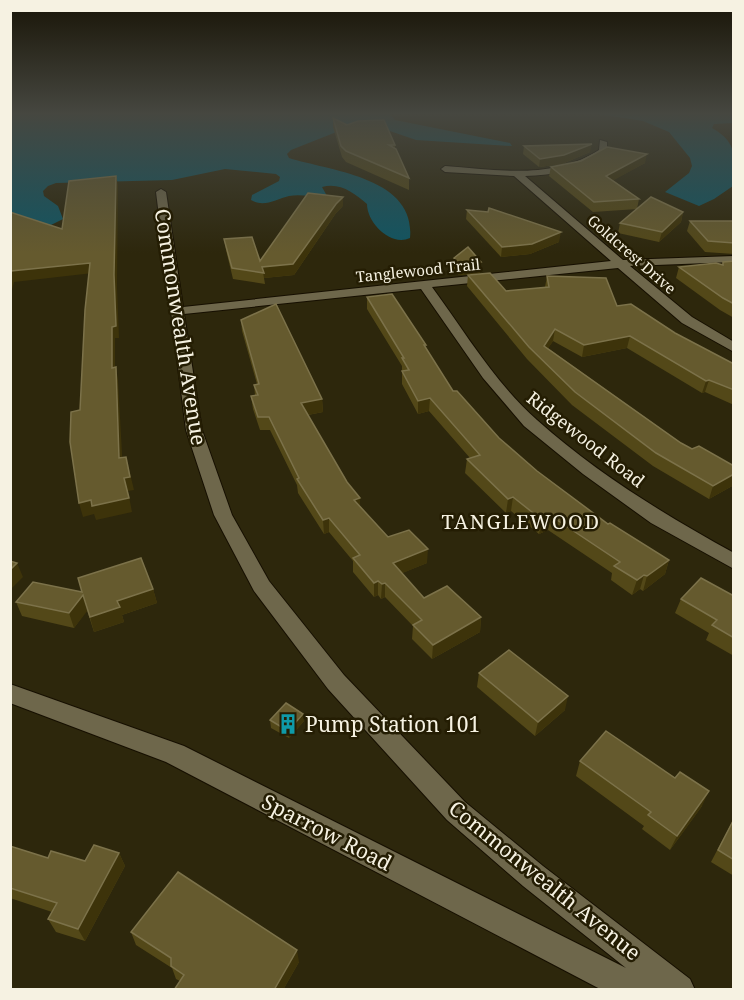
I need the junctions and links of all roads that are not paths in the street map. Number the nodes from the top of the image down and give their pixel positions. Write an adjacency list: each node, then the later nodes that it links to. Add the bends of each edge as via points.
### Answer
1 (592, 160): 3 (street, via 575,166)
2 (445, 169): 3 (street)
3 (516, 173): 6 (street, Goldcrest Drive)
4 (161, 192): 8 (street, Commonwealth Avenue)
5 (734, 259): 6 (street, Tanglewood Trail)
6 (619, 264): 7 (street, Tanglewood Trail); 9 (street, Goldcrest Drive, via 687,320)
7 (424, 284): 8 (street, Tanglewood Trail); 10 (street, Ridgewood Road, via 488,375 530,423 658,519)
8 (177, 311): 13 (street, Commonwealth Avenue, via 200,452 223,515 261,586 336,682 456,811)
9 (734, 348)
10 (734, 562)
11 (10, 693): 12 (street, Sparrow Road, via 175,754)
12 (636, 990)
13 (679, 990)

